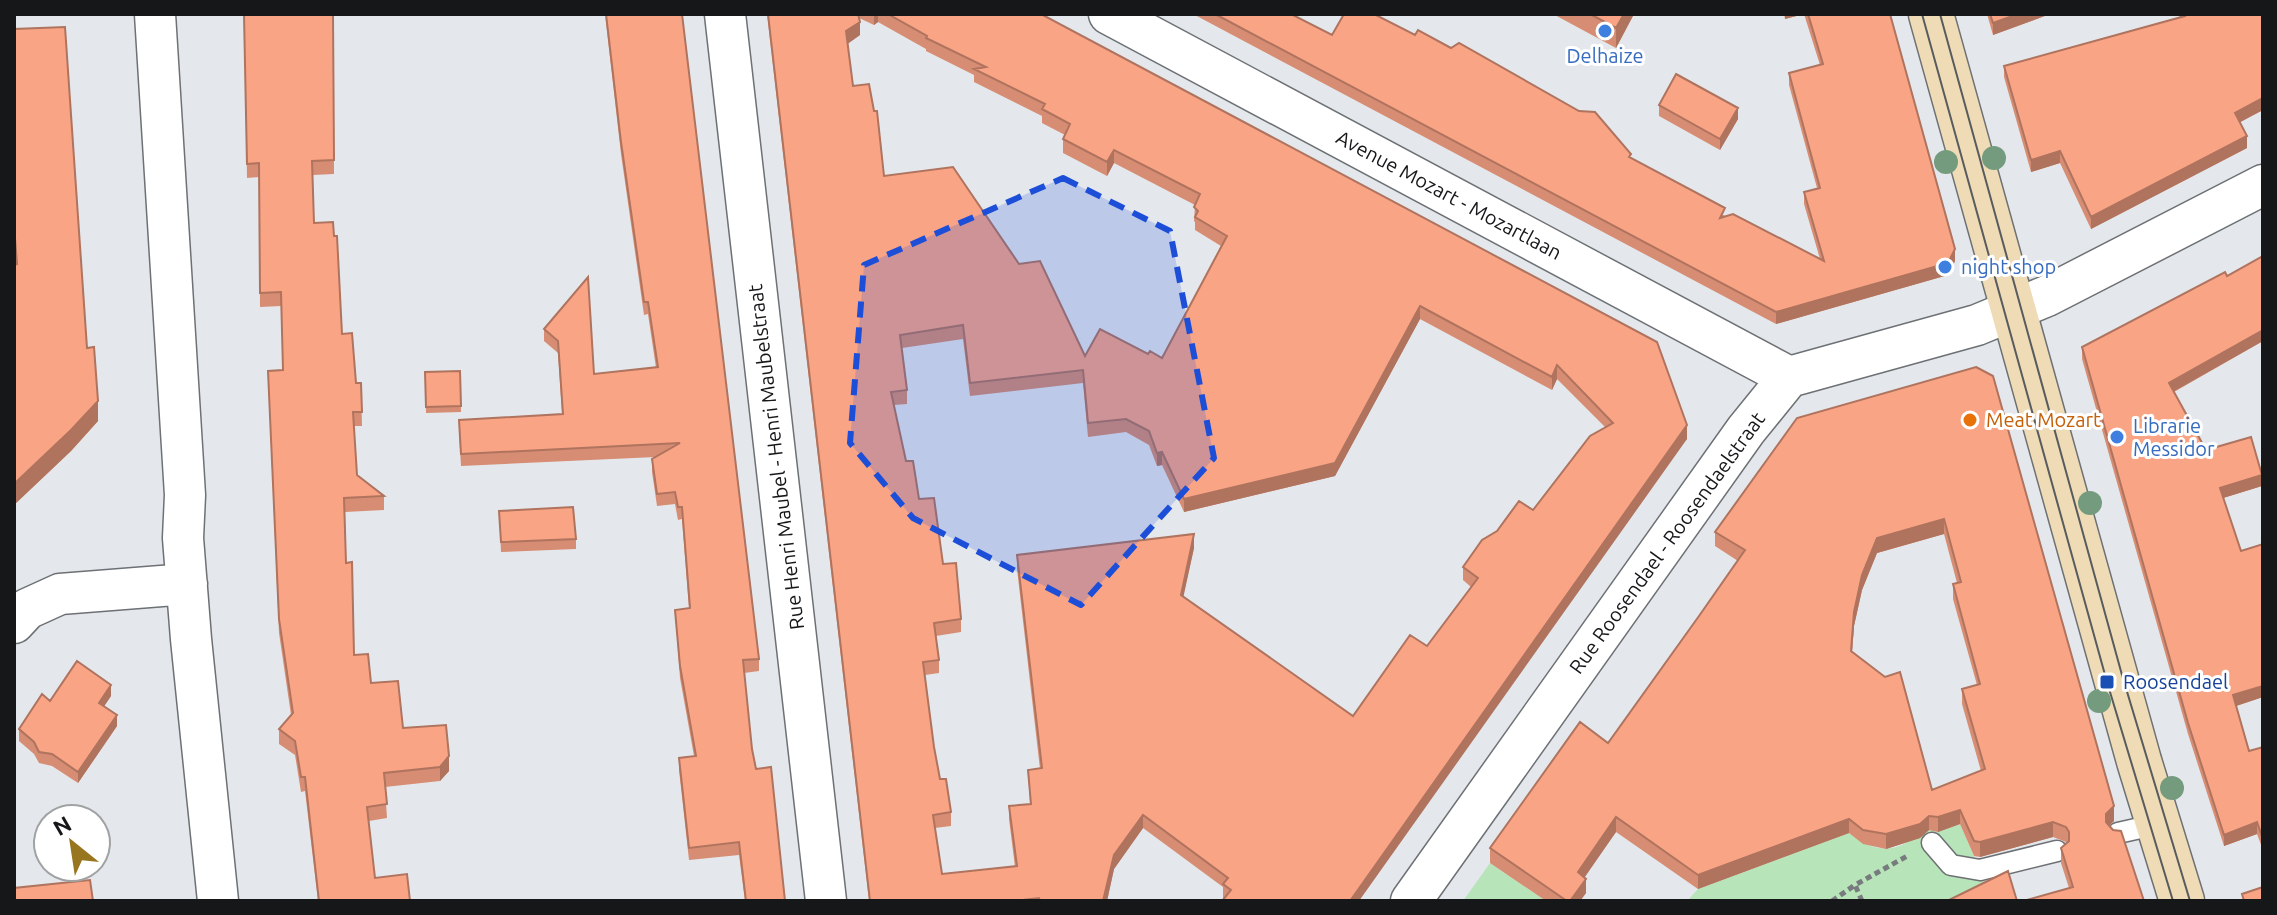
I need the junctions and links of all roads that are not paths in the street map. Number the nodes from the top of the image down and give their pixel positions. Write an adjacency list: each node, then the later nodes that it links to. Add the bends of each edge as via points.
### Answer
1 (155, 14): 8 (street)
2 (725, 14): 13 (street, Rue Henri Maubel - Henri Maubelstraat)
3 (1109, 14): 7 (street, Avenue Mozart - Mozartlaan)
4 (1931, 14): 6 (main road)
5 (2263, 185): 6 (street)
6 (2013, 310): 7 (street, via 1977,325); 15 (main road, via 2138,828)
7 (1789, 377): 14 (street, Rue Roosendael - Roosendaelstraat)
8 (187, 584): 9 (street, via 60,594 27,609); 12 (street)
9 (14, 623)
10 (1932, 843): 11 (lane, via 1951,865 1980,870)
11 (2057, 851)
12 (218, 901)
13 (826, 901)
14 (1411, 901)
15 (2182, 901)

